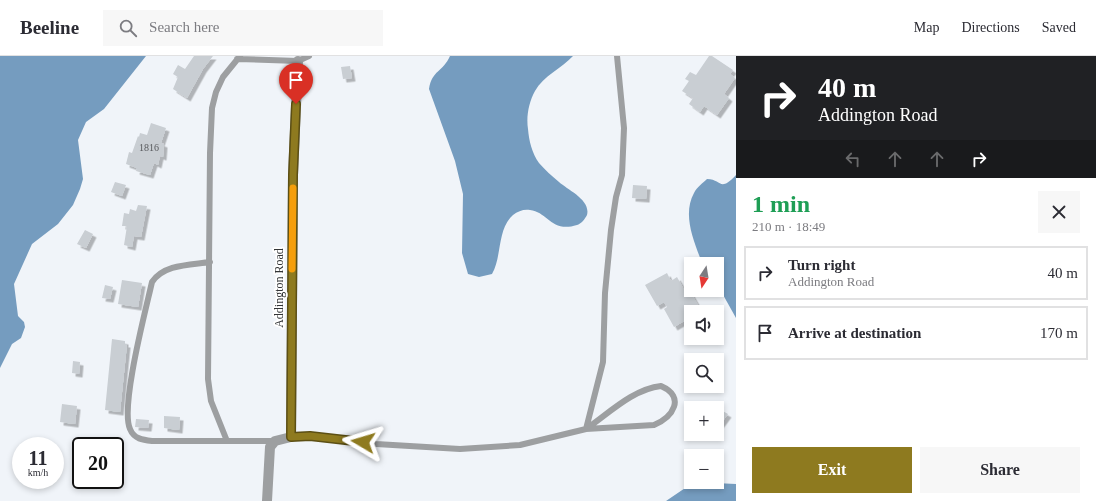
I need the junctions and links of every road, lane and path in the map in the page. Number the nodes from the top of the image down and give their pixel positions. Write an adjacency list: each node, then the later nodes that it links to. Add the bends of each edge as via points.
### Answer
1 (309, 56): 4 (lane)
2 (617, 56): 6 (lane, via 624,128 622,175 611,230 605,293 603,362)
3 (239, 58): 4 (lane); 5 (lane, via 223,77 212,108)
4 (298, 61): 7 (street, Addington Road, via 293,175)
5 (210, 262): 8 (lane, via 208,379 211,401); 8 (lane, via 164,270 152,282 128,398 128,421 134,436 142,440)
6 (586, 429): 6 (lane, via 654,425 670,415 675,400 668,389 661,386 652,387 632,397); 7 (lane, via 520,445 460,449 376,444 310,436)
7 (291, 437): 9 (street)
8 (227, 440): 9 (lane)
9 (275, 441): 10 (street, via 270,447)
10 (267, 501)

